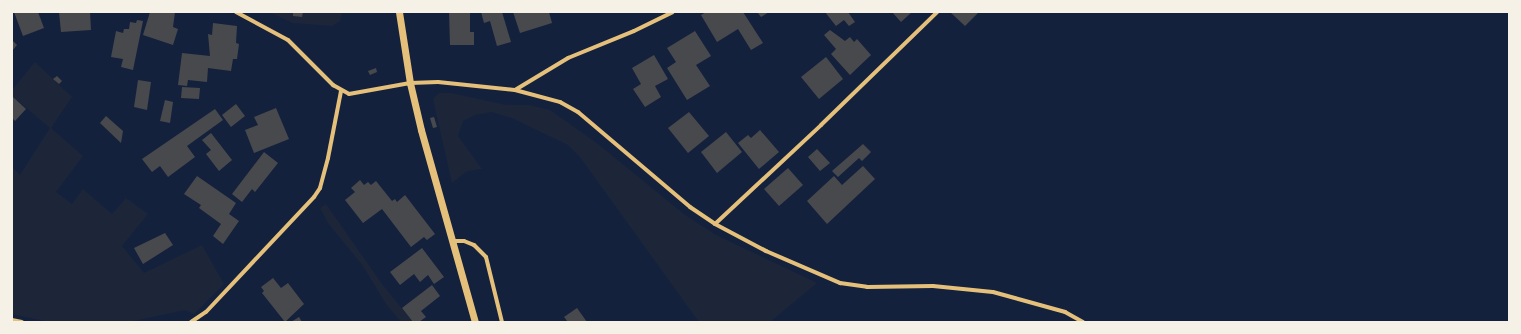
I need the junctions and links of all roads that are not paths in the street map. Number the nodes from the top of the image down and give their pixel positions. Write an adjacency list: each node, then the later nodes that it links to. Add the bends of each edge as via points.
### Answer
1 (236, 12): 7 (street, via 288,40)
2 (399, 12): 5 (street)
3 (673, 12): 6 (street, via 634,32 568,58)
4 (937, 12): 8 (street, via 822,125)
5 (410, 83): 6 (street, via 467,83); 7 (street, via 349,94); 9 (street)
6 (515, 90): 8 (street, via 542,96 578,112 690,207)
7 (341, 91): 12 (street, via 320,188 206,312)
8 (715, 224): 15 (street, via 766,251 840,283 867,287 933,286 993,292 1065,312)
9 (453, 241): 13 (street); 14 (street, via 464,241 474,245 486,257)
10 (12, 320): 11 (street)
11 (22, 322)
12 (190, 322)
13 (475, 322)
14 (502, 322)
15 (1083, 322)

